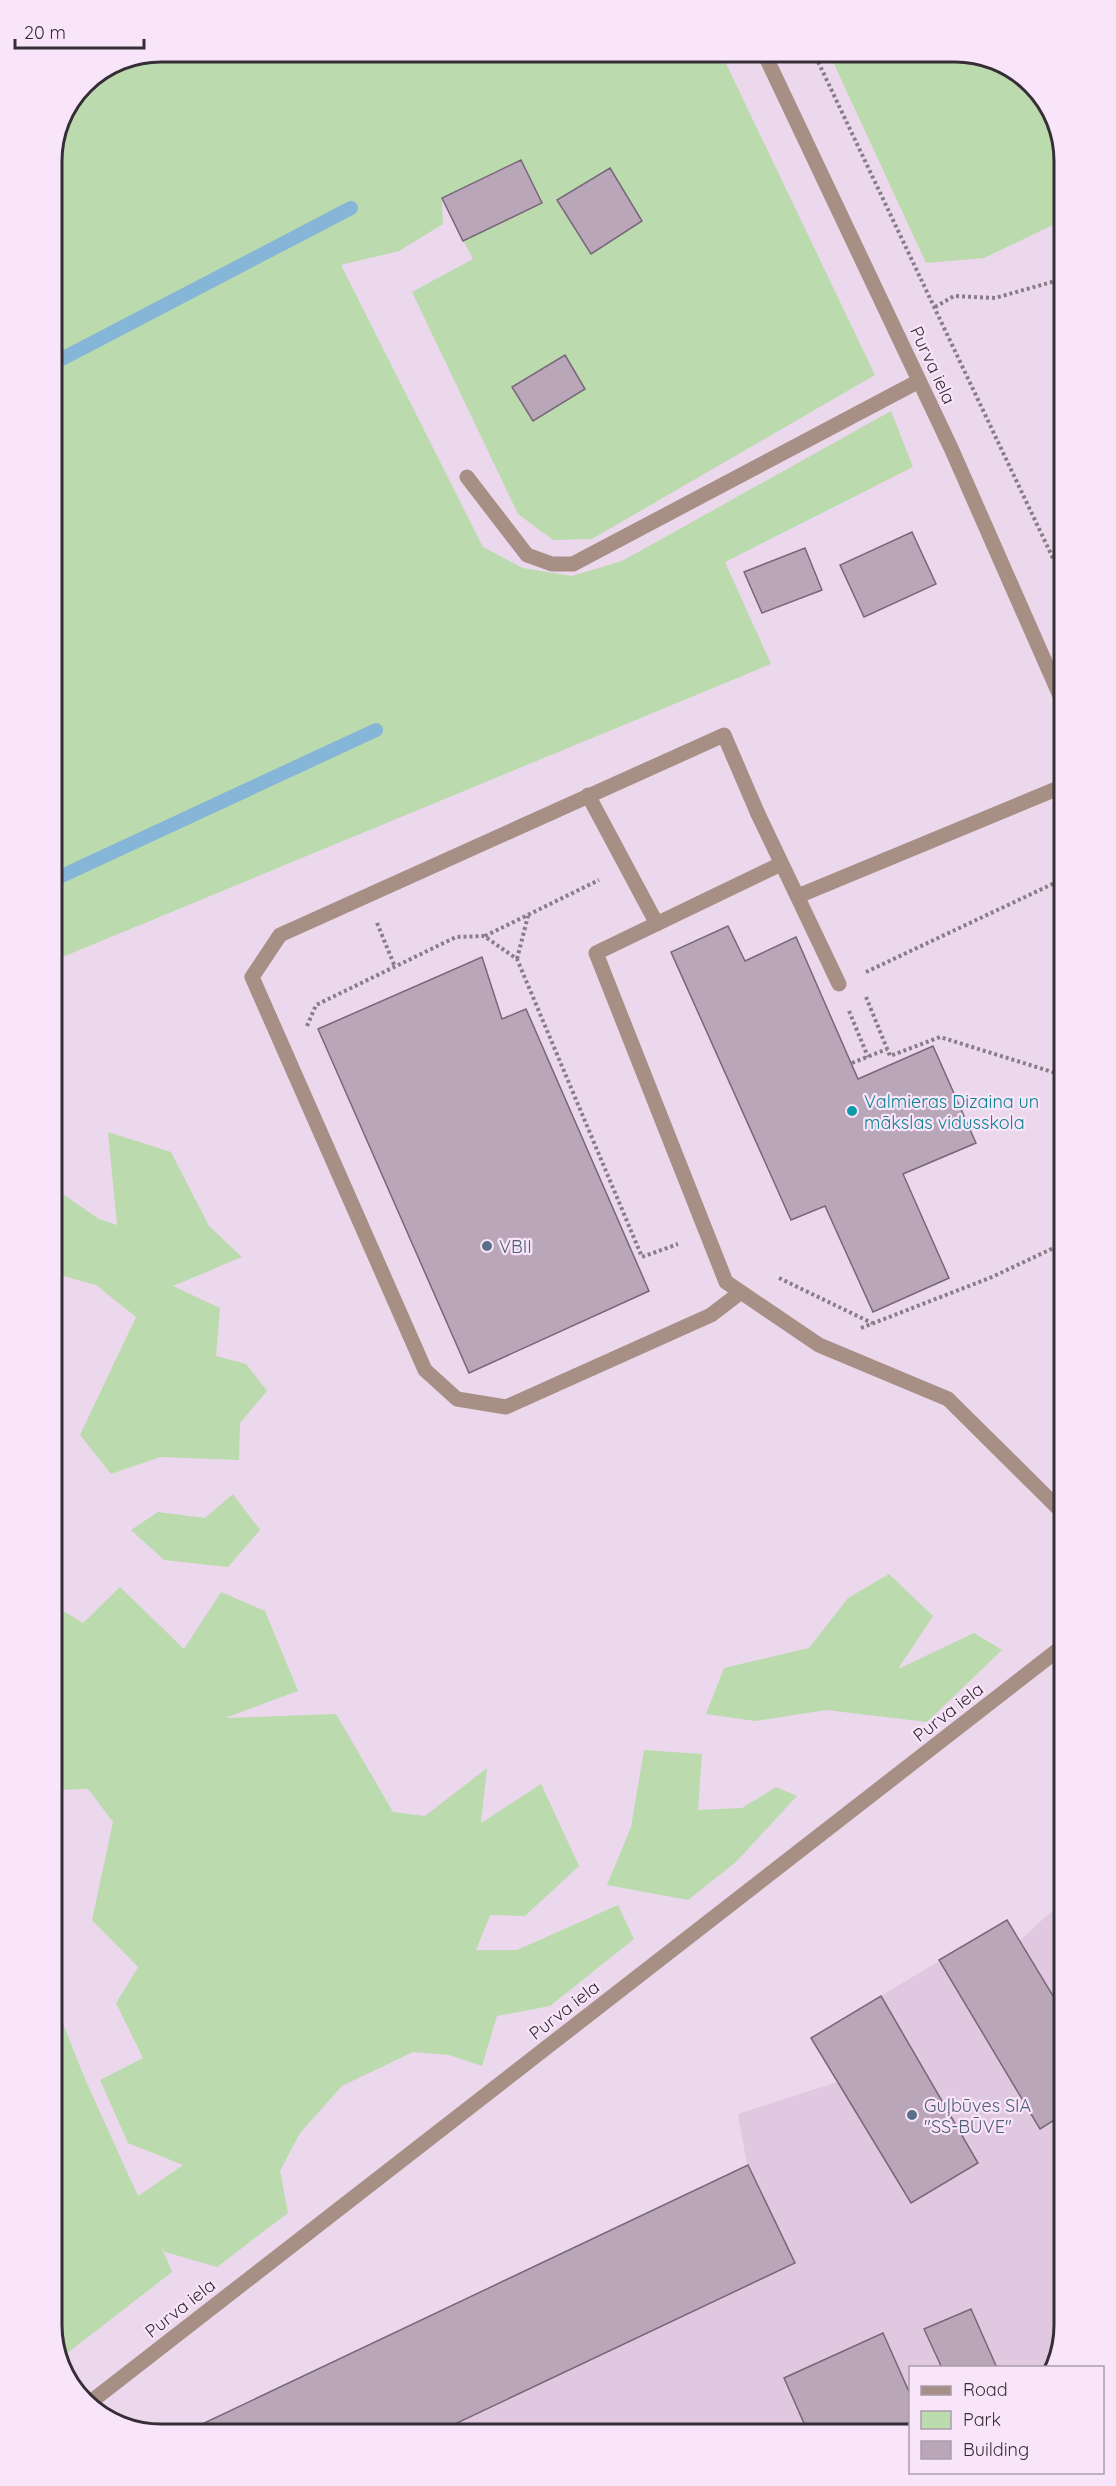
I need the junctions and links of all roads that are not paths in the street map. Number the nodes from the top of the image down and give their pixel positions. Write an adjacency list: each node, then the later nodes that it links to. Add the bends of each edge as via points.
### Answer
1 (768, 62): 2 (street, Purva iela)
2 (918, 381): 3 (street, via 573,564 552,564 527,555); 4 (street, Purva iela)
3 (468, 477)
4 (1054, 682)
5 (1054, 790): 8 (street)
6 (588, 795): 7 (street, via 724,735); 9 (street); 11 (street, via 280,934 252,977 425,1370 457,1399 506,1407 711,1315)
7 (781, 864): 8 (street); 9 (street)
8 (798, 896): 10 (street)
9 (657, 924): 11 (street, via 596,953 726,1282)
10 (839, 984)
11 (741, 1292): 12 (street, via 819,1345 948,1399)
12 (1054, 1504)
13 (1054, 1653): 14 (street, Purva iela)
14 (95, 2399)

